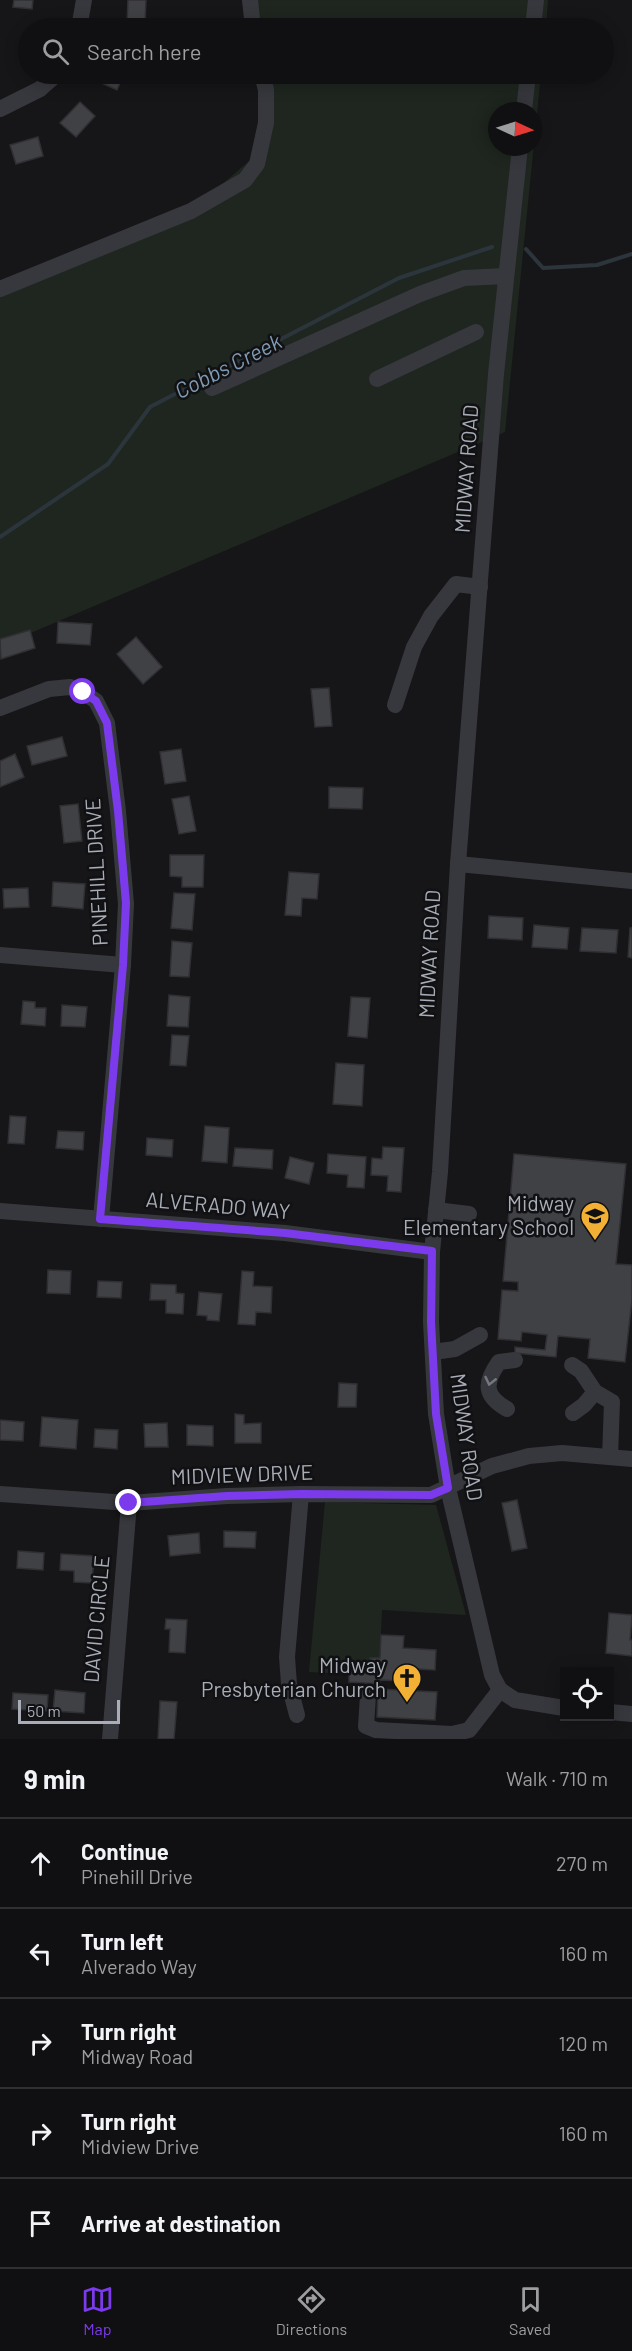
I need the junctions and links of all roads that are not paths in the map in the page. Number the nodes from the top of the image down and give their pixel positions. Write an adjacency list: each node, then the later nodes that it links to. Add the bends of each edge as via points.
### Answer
1 (84, 0): 4 (street)
2 (250, 0): 5 (street)
3 (536, 0): 6 (street)
4 (81, 18)
5 (252, 18)
6 (534, 18)
7 (46, 84): 11 (street)
8 (264, 84): 14 (street, via 266,123 256,164 245,180 191,211)
9 (527, 84): 10 (street)
10 (525, 102)
11 (0, 109)
12 (519, 156): 13 (street, MIDWAY ROAD)
13 (506, 276): 17 (street, via 464,278 420,294); 18 (street, MIDWAY ROAD)
14 (0, 289)
15 (476, 332): 16 (street)
16 (376, 379)
17 (212, 388)
18 (480, 587): 19 (street, via 456,584 431,616 414,647); 21 (street, MIDWAY ROAD)
19 (395, 705)
20 (0, 708): 24 (street, PINEHILL DRIVE, via 49,689 70,687 96,701 107,723 126,903)
21 (458, 864): 22 (street); 25 (street, MIDWAY ROAD)
22 (632, 881)
23 (0, 955): 24 (street)
24 (123, 965): 28 (street, PINEHILL DRIVE)
25 (436, 1210): 27 (street); 29 (street, MIDWAY ROAD)
26 (0, 1211): 28 (street, ALVERADO WAY)
27 (469, 1214)
28 (100, 1219): 29 (street, ALVERADO WAY, via 285,1233)
29 (432, 1251): 31 (street, MIDWAY ROAD)
30 (480, 1335): 31 (street, via 455,1349)
31 (433, 1352): 39 (street, MIDWAY ROAD, via 436,1414)
32 (515, 1360): 35 (street, one-way to 35, via 499,1362 488,1391 494,1402)
33 (572, 1365): 34 (street)
34 (595, 1392): 36 (street); 37 (street, via 612,1402)
35 (507, 1409)
36 (573, 1413)
37 (610, 1457): 38 (street, MIDVIEW DRIVE); 39 (street, MIDVIEW DRIVE, via 562,1453 529,1456 492,1466)
38 (632, 1459)
39 (448, 1488): 41 (street, MIDVIEW DRIVE, via 431,1495); 43 (street, MIDWAY ROAD, via 492,1675)
40 (0, 1494): 42 (street, MIDVIEW DRIVE)
41 (301, 1494): 42 (street, MIDVIEW DRIVE); 47 (street, via 287,1657)
42 (129, 1503): 49 (street, DAVID CIRCLE)
43 (500, 1690): 44 (street, via 469,1730 452,1734 376,1730 366,1726); 45 (street, via 515,1700)
44 (368, 1696)
45 (560, 1707)
46 (614, 1712): 48 (street)
47 (297, 1714)
48 (632, 1714)
49 (110, 1739)

